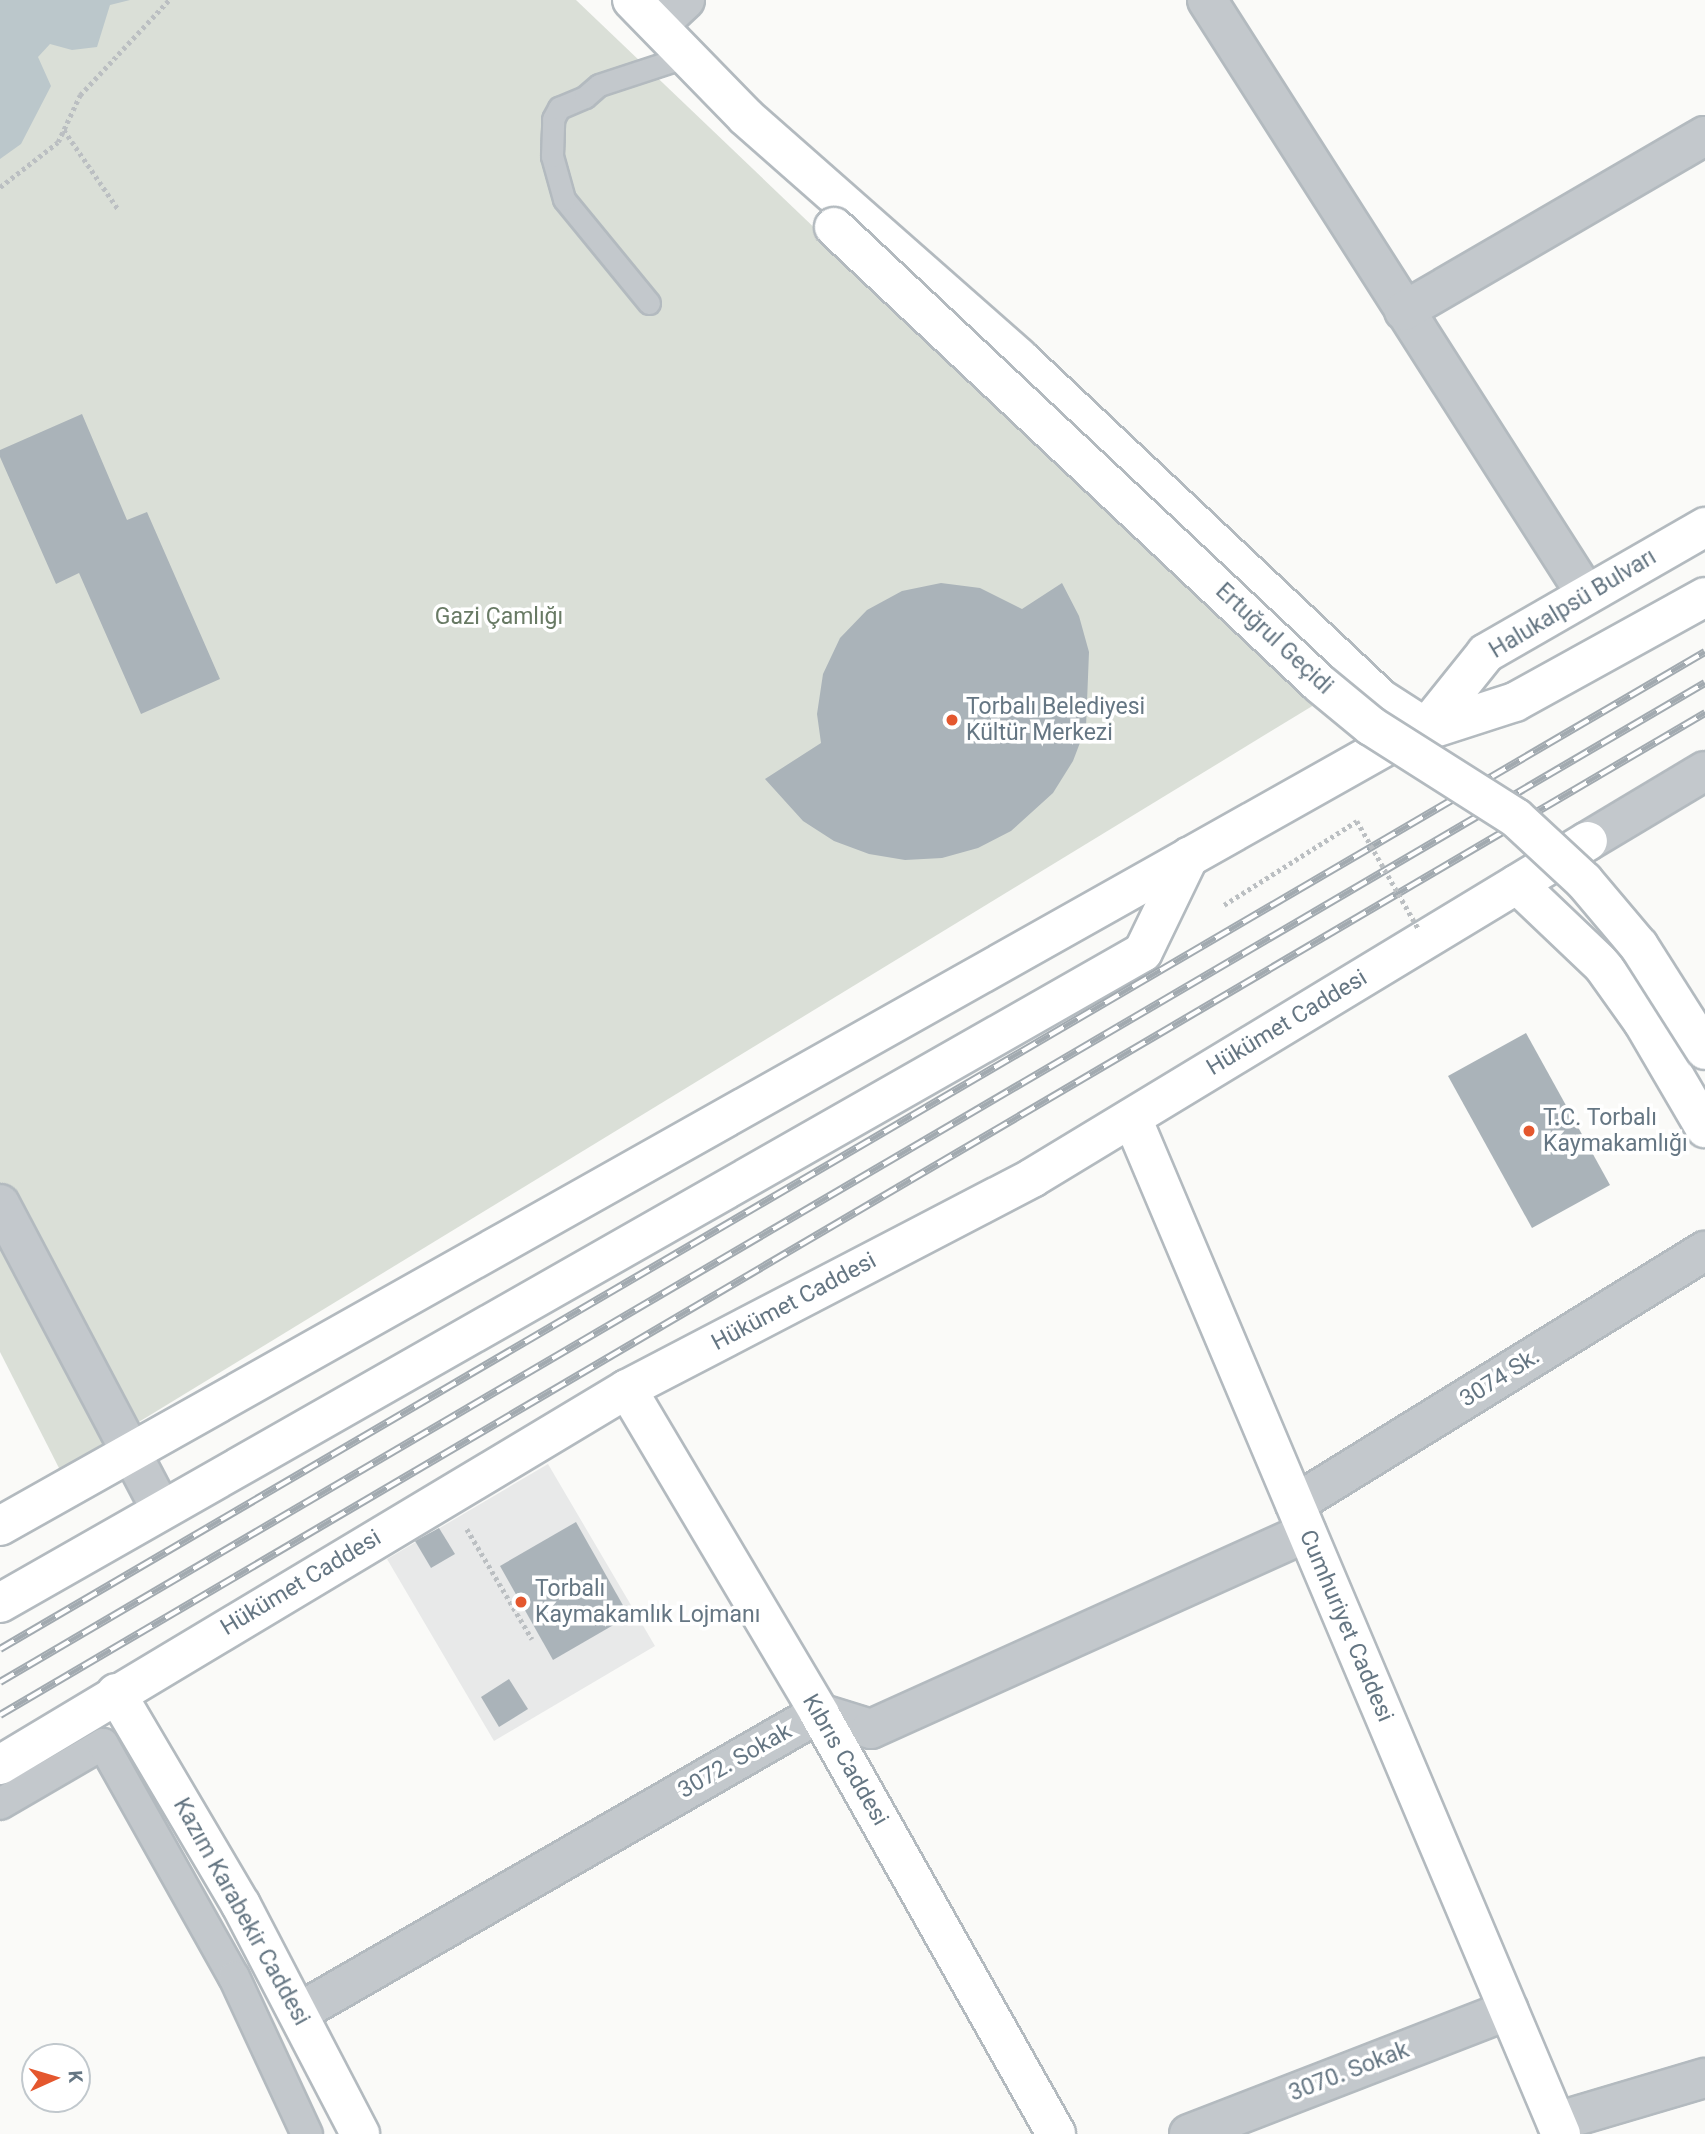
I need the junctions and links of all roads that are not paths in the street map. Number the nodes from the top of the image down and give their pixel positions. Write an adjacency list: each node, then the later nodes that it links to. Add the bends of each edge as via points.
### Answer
1 (1207, 0): 7 (street)
2 (658, 8): 3 (main road)
3 (687, 56): 4 (main road); 6 (lane, via 599,85 559,108 553,119 552,156 564,199)
4 (746, 117): 11 (main road, via 1018,357 1381,699); 16 (main road, Ertuğrul Geçidi, bridge, via 834,227 1320,684 1371,726 1516,818 1584,881 1639,946)
5 (1705, 136): 7 (street)
6 (649, 303)
7 (1404, 311): 9 (street)
8 (1705, 527): 9 (main road, Halukalpsü Bulvarı)
9 (1586, 594): 11 (main road, Halukalpsü Bulvarı, via 1486,653)
10 (1705, 597): 11 (main road, via 1515,702)
11 (1426, 728): 14 (main road)
12 (1705, 771): 13 (street)
13 (1588, 841): 15 (main road, Hükümet Caddesi)
14 (1189, 857): 22 (main road); 23 (main road, via 1143,952)
15 (1517, 884): 17 (main road, Hükümet Caddesi); 18 (main road, via 1602,966 1643,1022)
16 (1705, 1050)
17 (1132, 1118): 21 (main road, Hükümet Caddesi, via 1032,1178); 24 (main road, Cumhuriyet Caddesi)
18 (1705, 1128)
19 (0, 1205): 22 (street)
20 (1705, 1251): 24 (street, 3074 Sk.)
21 (627, 1389): 27 (main road, Hükümet Caddesi); 28 (main road, Kıbrıs Caddesi)
22 (130, 1451): 23 (street); 25 (main road)
23 (161, 1510): 26 (main road)
24 (1301, 1518): 28 (street, 3072. Sokak, via 871,1729); 31 (main road, Cumhuriyet Caddesi)
25 (0, 1526)
26 (0, 1603)
27 (116, 1693): 29 (main road, Hükümet Caddesi); 32 (main road, Kazım Karabekir Caddesi, via 241,1905)
28 (819, 1713): 32 (street, 3072. Sokak); 37 (main road, Kıbrıs Caddesi)
29 (0, 1765)
30 (0, 1804): 35 (street, via 103,1744 234,1977)
31 (1509, 2010): 34 (main road, Cumhuriyet Caddesi); 38 (street, 3070. Sokak)
32 (298, 2012): 36 (main road, Kazım Karabekir Caddesi)
33 (1705, 2078): 34 (street)
34 (1559, 2128)
35 (307, 2134)
36 (360, 2134)
37 (1056, 2134)
38 (1189, 2134)

